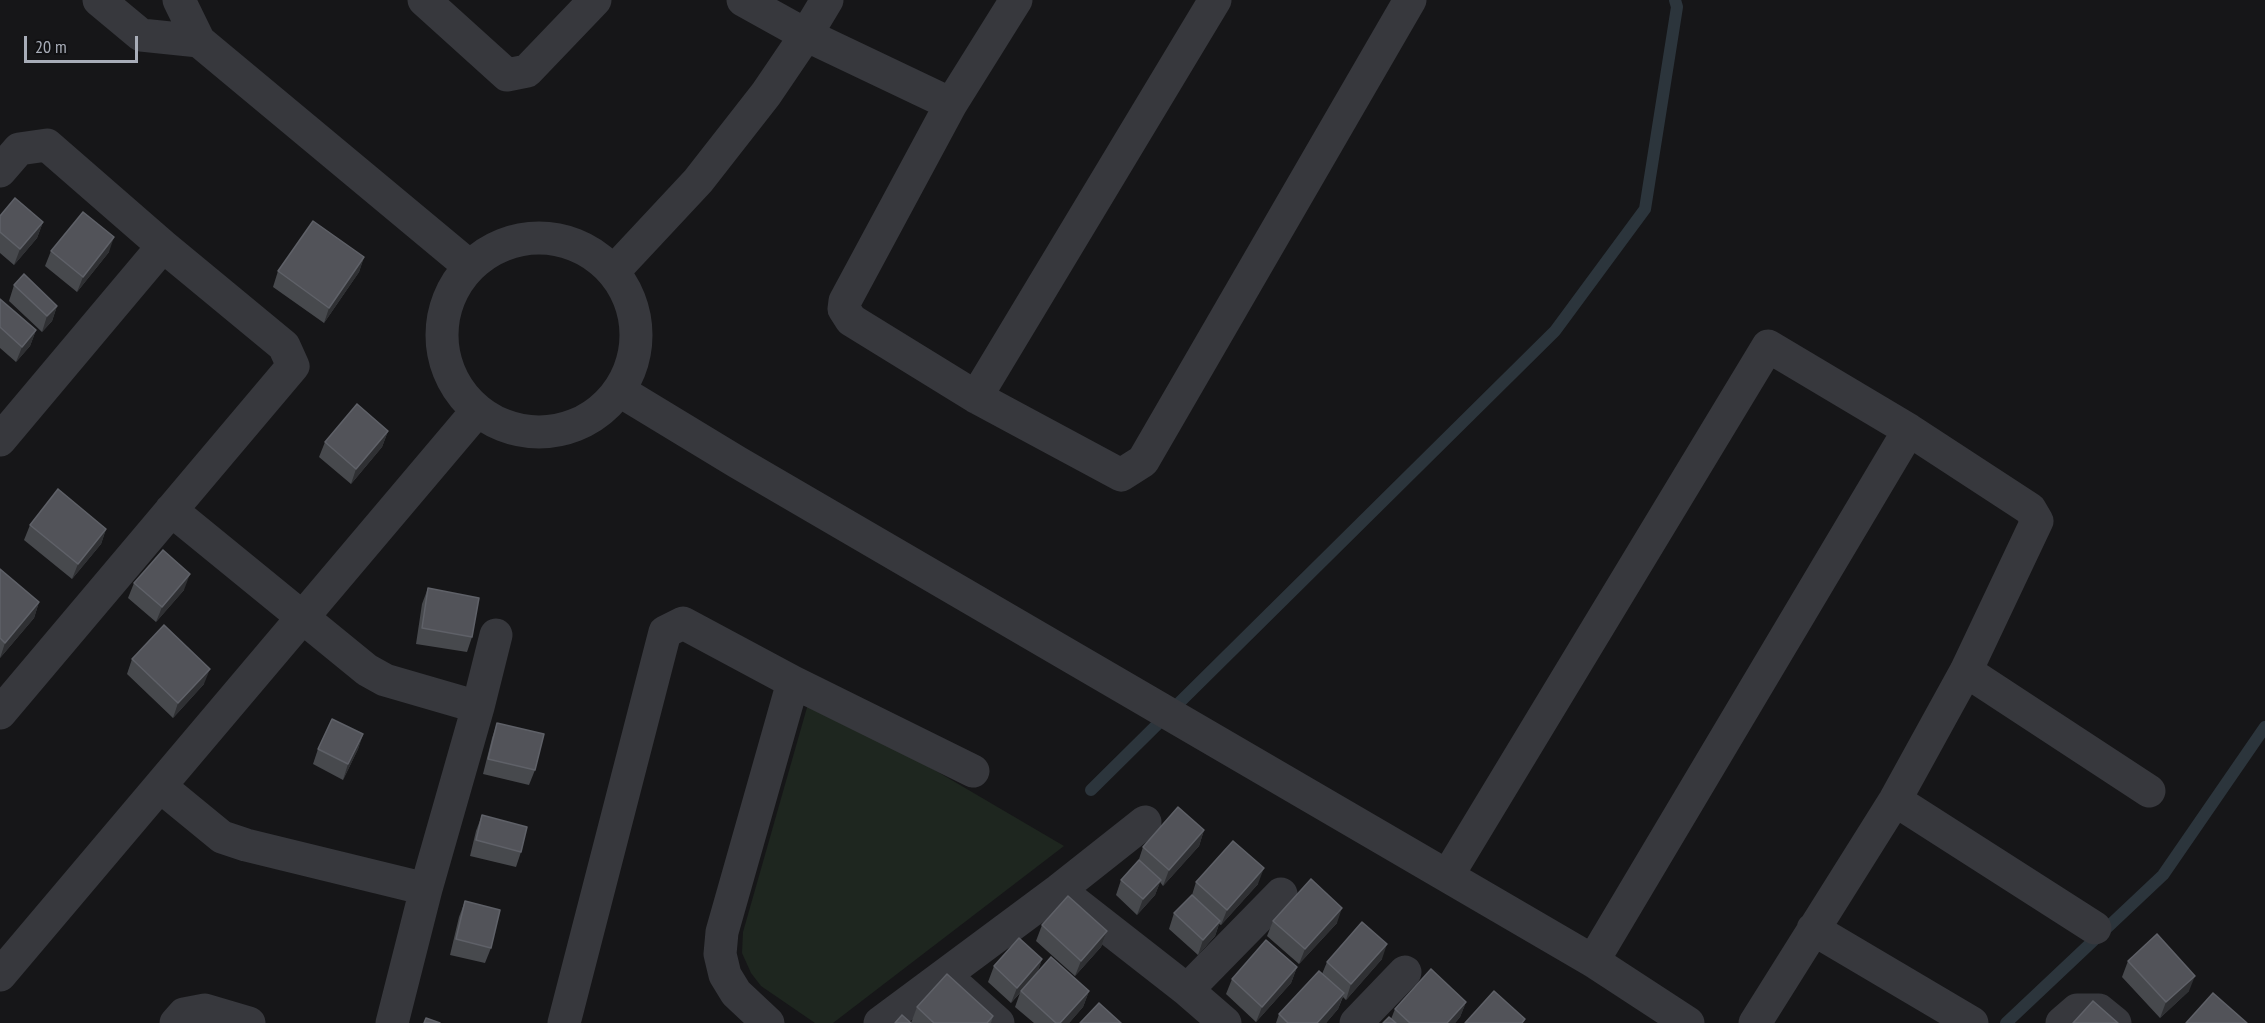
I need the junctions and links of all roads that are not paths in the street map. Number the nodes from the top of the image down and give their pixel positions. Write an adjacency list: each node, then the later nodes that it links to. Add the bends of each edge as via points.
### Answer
1 (99, 0): 11 (street, via 141,35)
2 (179, 0): 11 (street)
3 (424, 0): 4 (street, via 507,75 527,71)
4 (595, 0)
5 (743, 0): 10 (street)
6 (826, 0): 10 (street)
7 (1016, 0): 12 (street)
8 (1215, 0): 18 (street)
9 (1410, 0): 18 (street, via 1143,461 1121,475)
10 (806, 36): 12 (street); 16 (street, via 698,181)
11 (199, 41): 15 (street)
12 (951, 104): 18 (street, via 844,309 850,320)
13 (0, 171): 14 (street, via 19,149 47,145)
14 (163, 246): 21 (street); 22 (street, via 284,346 293,366)
15 (468, 265): 16 (street, via 501,244 529,237 557,238 584,248); 19 (street, via 445,306 441,334 445,363 458,389)
16 (613, 272): 17 (street, via 625,288 634,314 637,343)
17 (620, 391): 19 (street, via 594,417 566,429 535,432 504,426); 34 (street)
18 (976, 397)
19 (477, 411): 23 (street)
20 (1909, 430): 25 (street, via 2030,509 2037,521); 34 (street, via 1768,346); 40 (street)
21 (0, 440)
22 (171, 510): 23 (street); 28 (street)
23 (302, 616): 27 (street, via 367,670 385,680); 30 (street)
24 (496, 635): 27 (street)
25 (1965, 671): 31 (street); 32 (street)
26 (793, 682): 29 (street); 48 (street, via 683,623 665,632); 49 (street, via 722,932 720,954 725,975 736,993)
27 (478, 707): 35 (street)
28 (0, 713)
29 (973, 771)
30 (161, 787): 35 (street, via 222,837); 42 (street)
31 (2150, 791)
32 (1895, 800): 38 (street); 39 (street)
33 (1145, 822): 36 (street)
34 (1448, 875): 40 (street)
35 (426, 889): 47 (street)
36 (1059, 890): 43 (street); 44 (street)
37 (1281, 894): 44 (street)
38 (2095, 927)
39 (1813, 929): 55 (street); 56 (street)
40 (1593, 961): 54 (street)
41 (1405, 972): 53 (street)
42 (0, 975)
43 (944, 975): 50 (street); 51 (street)
44 (1187, 990): 52 (street)
45 (176, 1023): 46 (street, via 184,1014 205,1010)
46 (249, 1023)
47 (392, 1023)
48 (564, 1023)
49 (768, 1023)
50 (880, 1023)
51 (998, 1023)
52 (1225, 1023)
53 (1356, 1023)
54 (1688, 1023)
55 (1755, 1023)
56 (1972, 1023)
57 (2062, 1023): 58 (street, via 2077,1010 2099,1010)
58 (2115, 1023)

